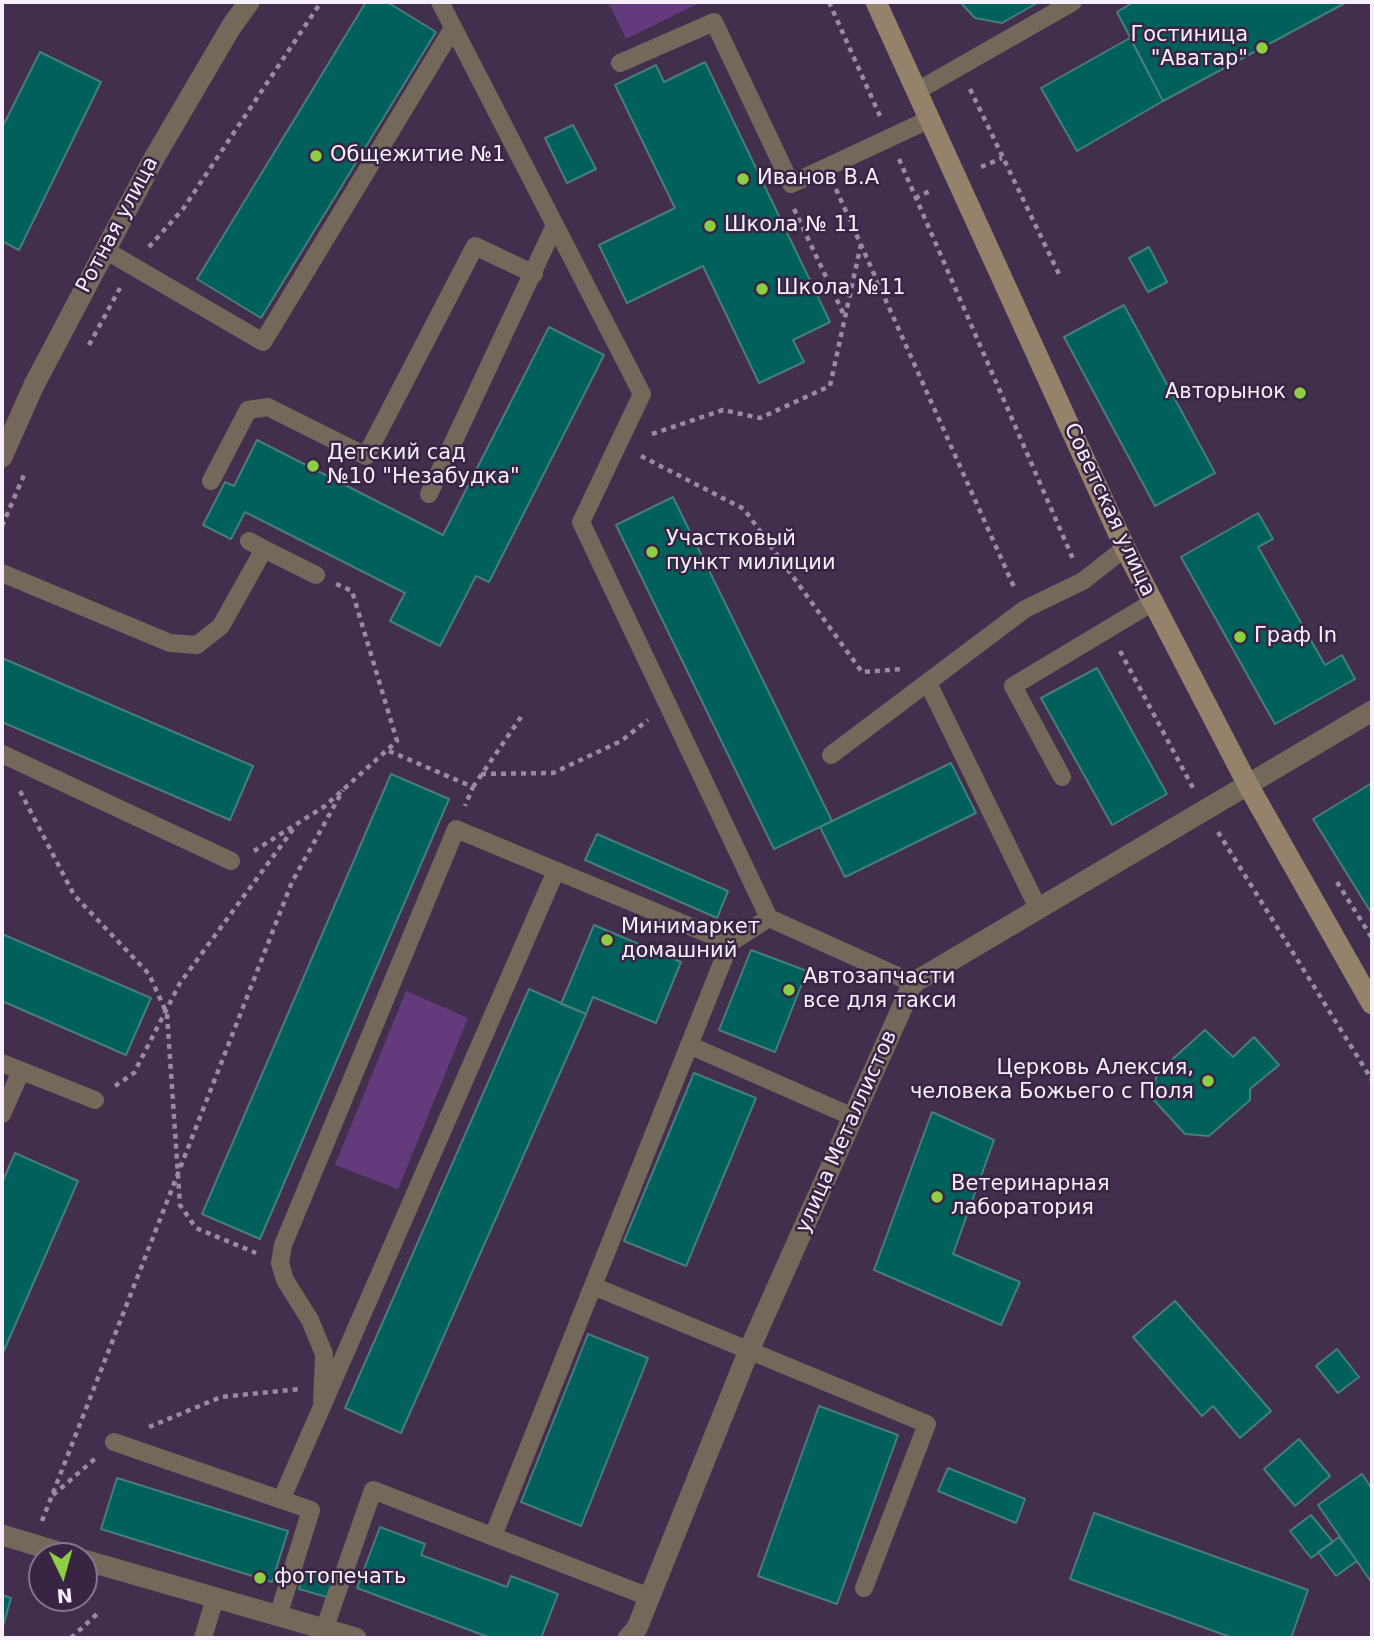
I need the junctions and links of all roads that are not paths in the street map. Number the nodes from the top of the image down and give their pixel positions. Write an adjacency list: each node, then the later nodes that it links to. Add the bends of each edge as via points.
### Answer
1 (249, 2): 10 (street, Ротная улица, via 159,149)
2 (440, 2): 5 (lane)
3 (876, 2): 7 (street, Советская улица)
4 (1073, 2): 7 (lane)
5 (453, 28): 9 (lane); 10 (lane, via 263,342)
6 (620, 63): 8 (lane, via 714,22 791,184)
7 (916, 91): 8 (street, Советская улица)
8 (930, 119): 15 (street, Советская улица)
9 (555, 225): 11 (lane); 28 (lane, via 642,394 580,522)
10 (105, 250): 12 (street, Ротная улица)
11 (534, 274): 13 (lane, via 475,246 366,456 268,407 248,410); 14 (lane)
12 (2, 457)
13 (211, 481)
14 (429, 494)
15 (1125, 548): 18 (street, Советская улица); 19 (lane, via 1083,581 1025,609)
16 (2, 573): 17 (lane, via 170,643 197,645 221,626 256,545)
17 (316, 575)
18 (1153, 601): 23 (lane, via 1013,686); 24 (street, Советская улица)
19 (928, 683): 22 (lane); 27 (lane)
20 (1372, 711): 24 (street)
21 (2, 754): 25 (lane)
22 (831, 755)
23 (1062, 777)
24 (1248, 785): 27 (street); 31 (street, Советская улица)
25 (231, 861)
26 (555, 873): 29 (lane); 40 (lane); 40 (lane, via 456,829 283,1245 280,1263 285,1280 324,1354)
27 (1038, 908): 30 (street)
28 (769, 918): 29 (lane); 30 (lane)
29 (730, 943): 32 (lane)
30 (913, 983): 37 (street, улица Металлистов)
31 (1372, 1004)
32 (689, 1045): 37 (lane); 38 (lane)
33 (2, 1063): 34 (lane)
34 (20, 1071): 35 (lane); 36 (lane)
35 (95, 1100)
36 (2, 1114)
37 (853, 1117): 39 (street, улица Металлистов)
38 (593, 1286): 39 (lane); 44 (lane)
39 (750, 1348): 47 (lane, via 927,1424); 48 (street, улица Металлистов)
40 (323, 1394): 42 (lane)
41 (114, 1442): 42 (lane)
42 (282, 1498): 50 (lane, via 312,1510)
43 (2, 1535): 45 (street)
44 (493, 1536): 48 (lane); 51 (lane, via 373,1490)
45 (28, 1543)
46 (98, 1564): 49 (street)
47 (864, 1588)
48 (649, 1597): 54 (street, улица Металлистов)
49 (215, 1598): 50 (street); 52 (lane)
50 (278, 1615): 51 (street)
51 (324, 1630): 53 (street)
52 (203, 1638)
53 (356, 1638)
54 (628, 1638)

